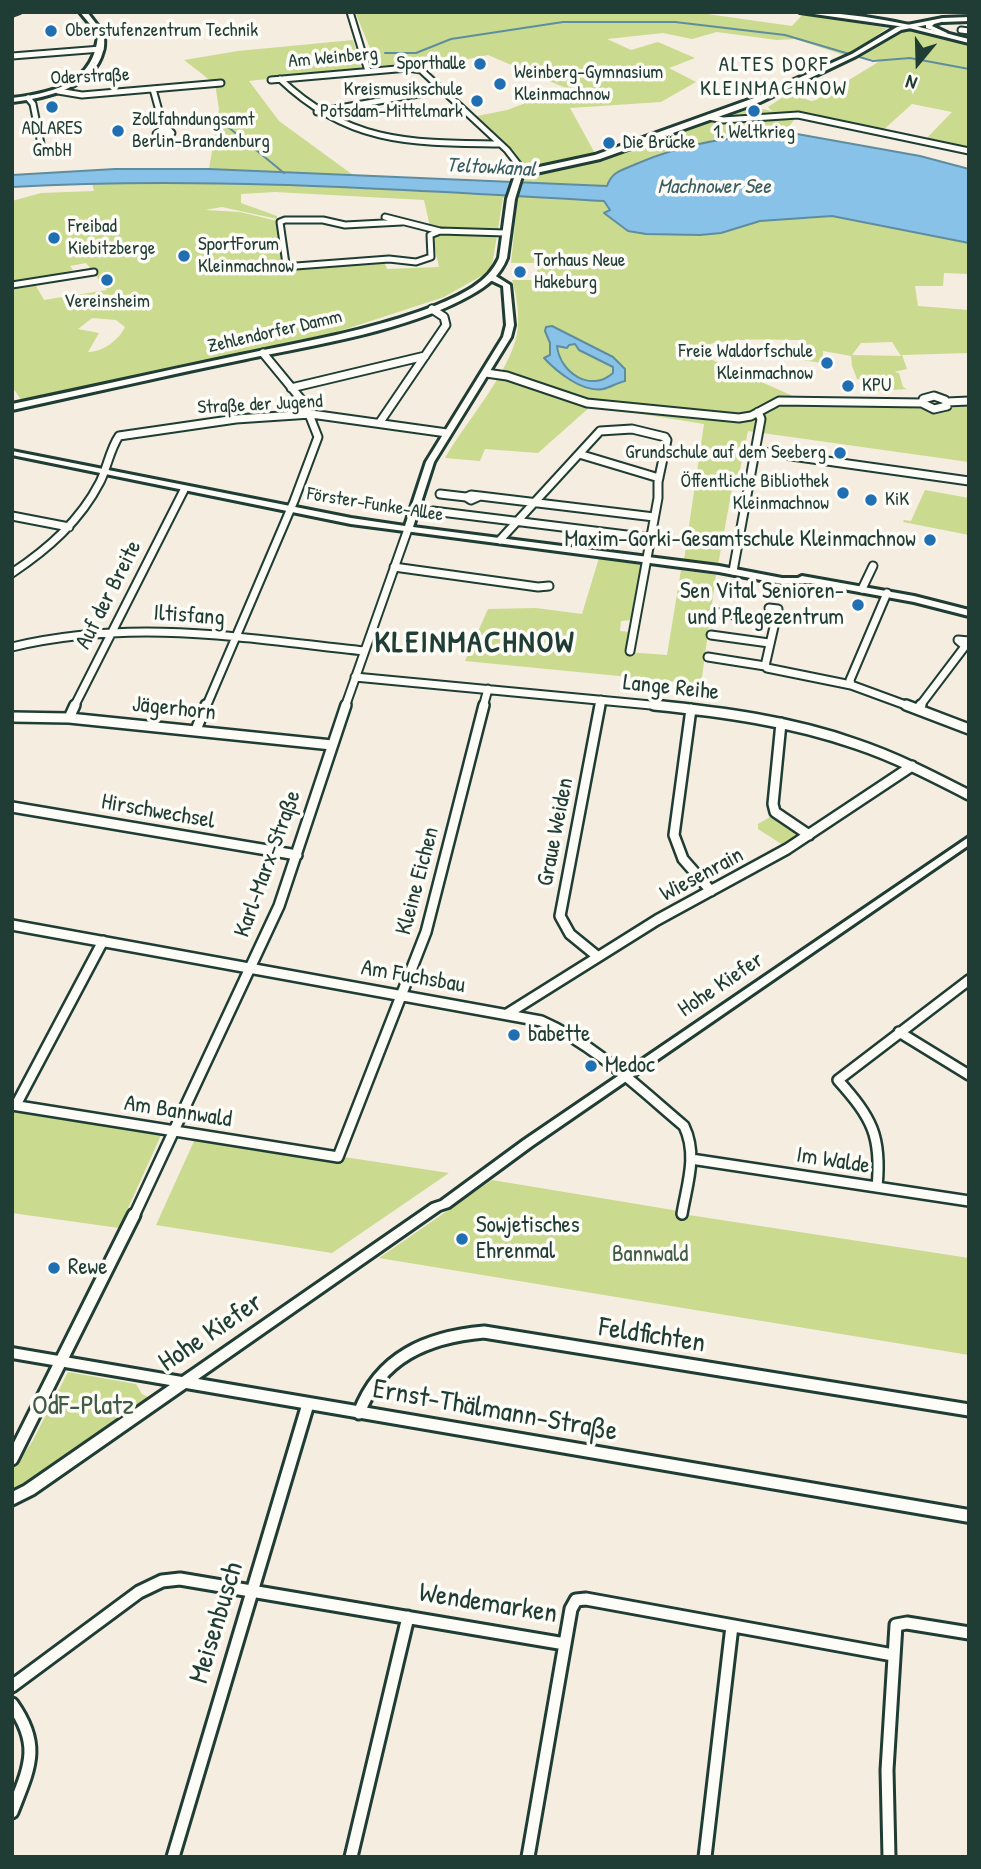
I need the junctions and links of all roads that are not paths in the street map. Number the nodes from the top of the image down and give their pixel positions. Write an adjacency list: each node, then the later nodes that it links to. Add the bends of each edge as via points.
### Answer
1 (83, 12): 12 (main road, via 101,34)
2 (350, 12): 14 (street)
3 (803, 12): 7 (street)
4 (931, 16): 6 (main road); 7 (main road); 10 (main road, via 928,27)
5 (969, 19): 6 (street)
6 (943, 20)
7 (905, 25): 10 (street); 24 (main road, via 785,89)
8 (961, 30): 9 (street)
9 (969, 31)
10 (945, 34): 11 (street)
11 (969, 41)
12 (101, 49): 13 (street); 20 (main road, via 89,70)
13 (12, 56)
14 (368, 71): 15 (street, Am Weinberg); 19 (street, Am Weinberg, via 417,69)
15 (280, 79): 16 (street, Am Weinberg); 23 (street)
16 (271, 80)
17 (221, 83): 18 (street, Oderstraße)
18 (153, 89): 20 (street, Oderstraße, via 82,95); 25 (street, Oderstraße)
19 (441, 90): 23 (street); 27 (street, Am Weinberg)
20 (58, 91): 21 (main road, Oderstraße)
21 (28, 98): 22 (main road, Oderstraße); 26 (street, Oderstraße)
22 (12, 100)
23 (317, 113): 27 (street, via 347,128 388,138)
24 (709, 117): 28 (street, via 797,114); 29 (main road, via 597,157)
25 (164, 129)
26 (41, 144)
27 (500, 144): 29 (street, Am Weinberg)
28 (969, 151)
29 (524, 172): 33 (main road, via 516,180)
30 (385, 217): 31 (street)
31 (402, 222): 32 (street); 32 (street, via 280,222 286,264 423,261 431,257 430,234)
32 (440, 231): 33 (street)
33 (506, 233): 35 (main road, via 503,258)
34 (94, 272): 36 (street)
35 (491, 277): 37 (main road, Zehlendorfer Damm); 40 (street, Karl-Marx-Straße, via 506,285 510,325)
36 (12, 285)
37 (432, 309): 38 (main road, Zehlendorfer Damm); 39 (street, via 446,322)
38 (263, 353): 41 (street); 45 (main road, Zehlendorfer Damm)
39 (425, 356): 41 (street); 48 (street)
40 (486, 373): 46 (street, via 599,405 739,418); 49 (street, Karl-Marx-Straße)
41 (291, 388): 47 (street)
42 (969, 401): 43 (street)
43 (947, 402): 44 (street, via 938,409); 44 (street, via 934,396)
44 (922, 403): 46 (street, via 786,401)
45 (13, 406)
46 (758, 412): 50 (street)
47 (311, 414): 48 (street, Straße der Jugend); 53 (street, Straße der Jugend, via 227,420 117,438); 59 (street, via 318,429 317,444)
48 (380, 422): 49 (street, Straße der Jugend)
49 (447, 433): 65 (street, Karl-Marx-Straße, via 426,474)
50 (756, 451): 55 (street); 71 (street)
51 (12, 453): 53 (street, Förster-Funke-Allee)
52 (579, 454): 54 (street); 54 (street, via 605,429 662,435 667,440); 58 (street)
53 (107, 471): 56 (street, Förster-Funke-Allee); 64 (street)
54 (659, 478): 62 (street)
55 (969, 481)
56 (184, 490): 59 (street, Förster-Funke-Allee); 78 (street, Auf der Breite)
57 (440, 494): 58 (street, via 471,500 480,496)
58 (534, 501): 62 (street); 63 (street)
59 (290, 510): 65 (street, Förster-Funke-Allee); 80 (street)
60 (433, 510): 63 (street)
61 (12, 516): 64 (street)
62 (654, 517): 66 (street)
63 (515, 521): 66 (street); 67 (street)
64 (69, 527): 72 (street, via 43,553)
65 (408, 529): 67 (street, Förster-Funke-Allee); 70 (street, Karl-Marx-Straße)
66 (651, 538): 68 (street)
67 (500, 541): 68 (street, Förster-Funke-Allee)
68 (646, 560): 71 (street, Förster-Funke-Allee); 85 (street)
69 (873, 566): 74 (street)
70 (394, 567): 73 (street); 84 (street, Karl-Marx-Straße)
71 (735, 572): 74 (street, Förster-Funke-Allee)
72 (12, 573)
73 (549, 586)
74 (862, 589): 75 (street, Förster-Funke-Allee)
75 (887, 593): 77 (street, Förster-Funke-Allee); 89 (street)
76 (719, 612): 81 (street, via 776,617)
77 (969, 613)
78 (112, 631): 80 (street, Iltisfang); 83 (street, Iltisfang); 95 (street, Auf der Breite)
79 (711, 635): 81 (street)
80 (234, 639): 84 (street, Iltisfang); 98 (street)
81 (769, 643): 87 (street)
82 (967, 643): 93 (street)
83 (12, 648)
84 (363, 651): 88 (street, Karl-Marx-Straße)
85 (629, 651)
86 (708, 657): 87 (street)
87 (765, 666): 89 (street)
88 (355, 677): 90 (street, Lange Reihe); 99 (street, Karl-Marx-Straße)
89 (851, 685): 93 (street)
90 (488, 689): 91 (street, Lange Reihe); 112 (street, Kleine Eichen, via 426,932)
91 (601, 700): 92 (street, Lange Reihe); 109 (street, Graue Weiden, via 560,916 571,938)
92 (691, 709): 96 (street, Lange Reihe); 106 (street, via 674,835 687,868)
93 (918, 709): 97 (street)
94 (12, 717): 95 (street, Jägerhorn)
95 (69, 718): 98 (street, Jägerhorn)
96 (782, 723): 100 (street, Lange Reihe, via 854,743); 103 (street, via 773,804 775,812)
97 (969, 729)
98 (196, 730): 99 (street, Jägerhorn)
99 (332, 745): 105 (street, Karl-Marx-Straße)
100 (912, 766): 101 (street, Lange Reihe); 103 (street, Wiesenrain)
101 (969, 794)
102 (12, 807): 105 (street, Hirschwechsel)
103 (809, 835): 106 (street, Wiesenrain)
104 (969, 840): 116 (street, Hohe Kiefer)
105 (297, 855): 110 (street, Karl-Marx-Straße)
106 (711, 891): 109 (street, Wiesenrain)
107 (12, 925): 108 (street, Am Fuchsbau)
108 (103, 941): 110 (street, Am Fuchsbau); 117 (street)
109 (597, 957): 113 (street, Wiesenrain)
110 (251, 967): 112 (street, Am Fuchsbau); 118 (street, Karl-Marx-Straße)
111 (969, 980): 114 (street)
112 (401, 995): 113 (street, Am Fuchsbau); 119 (street, Kleine Eichen)
113 (507, 1014): 116 (street, Am Fuchsbau, via 553,1025)
114 (899, 1032): 115 (street); 121 (street, via 838,1080 859,1101 874,1128 880,1159)
115 (969, 1075)
116 (625, 1076): 120 (street, Am Fuchsbau, via 684,1126 692,1141); 126 (street, Hohe Kiefer)
117 (14, 1105): 118 (street, Am Bannwald)
118 (174, 1131): 119 (street, Am Bannwald); 125 (street, Karl-Marx-Straße)
119 (338, 1157)
120 (691, 1159): 121 (street, Im Walde); 123 (street, Am Fuchsbau)
121 (877, 1187): 122 (street, Im Walde)
122 (969, 1201)
123 (682, 1214)
124 (12, 1353): 125 (street, Ernst-Thälmann-Straße)
125 (62, 1362): 126 (street, Ernst-Thälmann-Straße); 130 (street, Karl-Marx-Straße)
126 (181, 1382): 127 (street, Ernst-Thälmann-Straße); 131 (street, Hohe Kiefer)
127 (308, 1404): 129 (street, Ernst-Thälmann-Straße); 133 (street, Meisenbusch)
128 (969, 1410): 129 (street, Feldfichten, via 484,1332 446,1337 399,1359 374,1382)
129 (359, 1412): 132 (street, Ernst-Thälmann-Straße)
130 (12, 1460)
131 (12, 1499)
132 (969, 1516)
133 (252, 1591): 134 (street, Wendemarken); 139 (street, Wendemarken, via 192,1578 162,1581 139,1592); 142 (street, Meisenbusch)
134 (408, 1617): 137 (street, Wendemarken); 143 (street)
135 (732, 1626): 137 (street, Wendemarken, via 576,1600); 138 (street, Wendemarken); 145 (street)
136 (969, 1633): 138 (street, via 901,1623 894,1632)
137 (565, 1644): 144 (street)
138 (893, 1655): 146 (street, via 887,1770)
139 (12, 1686)
140 (12, 1704): 141 (street, via 30,1734 33,1753)
141 (12, 1812)
142 (173, 1857)
143 (351, 1857)
144 (527, 1857)
145 (705, 1857)
146 (889, 1857)

